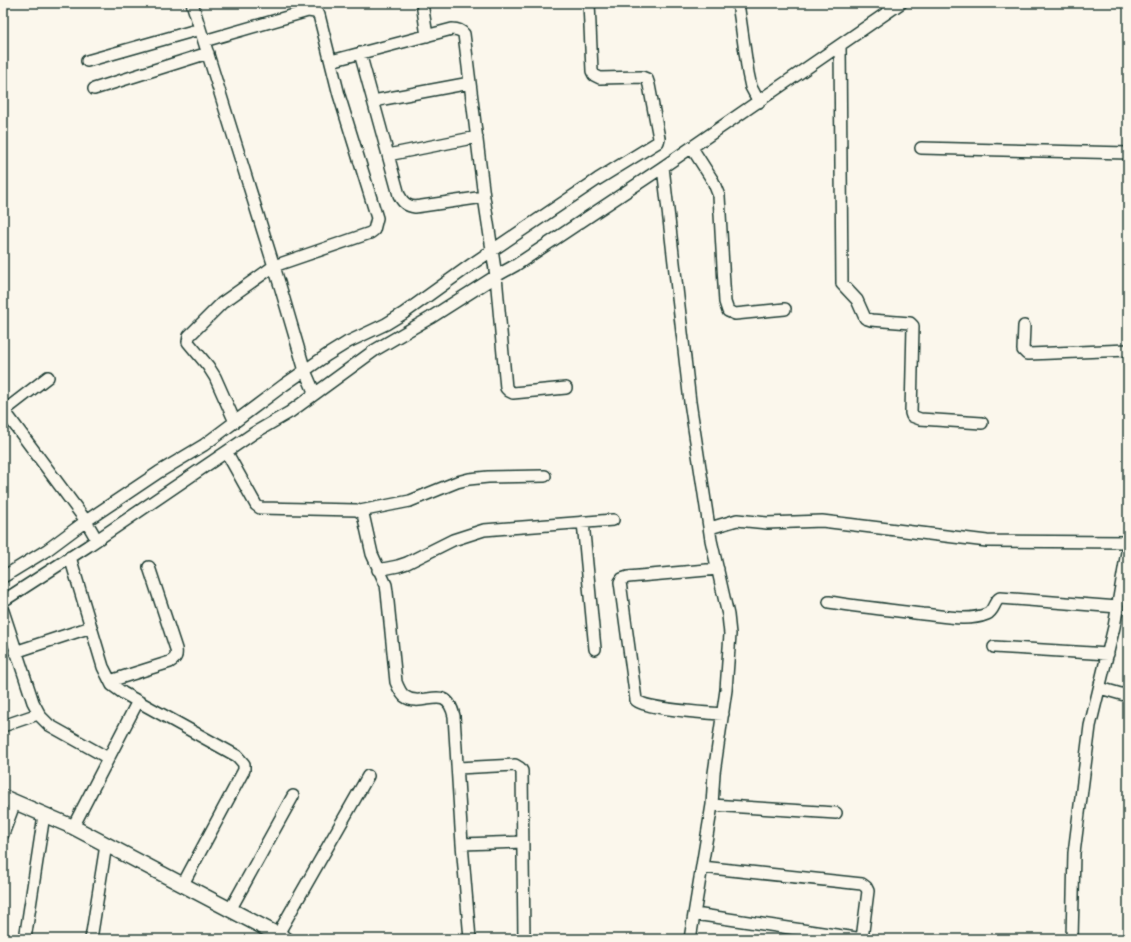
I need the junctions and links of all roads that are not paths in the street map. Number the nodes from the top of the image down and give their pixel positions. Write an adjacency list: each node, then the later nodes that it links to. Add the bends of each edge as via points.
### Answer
1 (192, 3): 6 (street)
2 (422, 3): 7 (street)
3 (589, 3): 25 (street, via 594,75 600,78 647,79 658,140 592,183)
4 (738, 3): 16 (street, via 748,73)
5 (901, 3): 9 (street)
6 (200, 28): 8 (street); 12 (street)
7 (427, 36): 11 (street); 14 (street, via 452,29 464,34)
8 (204, 41): 10 (street); 13 (street, via 308,11 315,12 321,19)
9 (840, 45): 16 (street); 35 (street, via 842,284 856,300 867,319 910,323 913,326 912,416 920,419)
10 (208, 53): 15 (street); 26 (street)
11 (360, 53): 13 (street); 17 (street)
12 (86, 61)
13 (331, 61): 26 (street, via 377,218 376,224 370,233)
14 (470, 83): 17 (street); 18 (street)
15 (94, 89)
16 (755, 94): 19 (street)
17 (373, 100): 22 (street)
18 (477, 137): 22 (street); 24 (street)
19 (692, 148): 23 (street); 27 (street, via 713,181 719,196 725,302 728,311 735,314)
20 (921, 148): 21 (street)
21 (1128, 153)
22 (388, 155): 24 (street, via 399,195 407,206)
23 (663, 167): 25 (street, via 516,265); 41 (street, via 690,402)
24 (484, 197): 25 (street)
25 (494, 263): 31 (street, via 430,318 375,350); 31 (street, via 472,264 404,313 348,342); 32 (street, via 506,388 513,392)
26 (274, 266): 31 (street); 34 (street, via 222,303 187,339 215,377)
27 (785, 309)
28 (1024, 326): 29 (street, via 1023,350 1027,354)
29 (1128, 350)
30 (48, 376): 33 (street)
31 (310, 382): 34 (street); 36 (street, via 290,412 254,433)
32 (566, 388)
33 (4, 410): 42 (street)
34 (235, 422): 42 (street, via 204,445 159,472)
35 (982, 423)
36 (227, 453): 38 (street, via 260,508); 42 (street)
37 (545, 476): 38 (street, via 469,479 410,501)
38 (360, 511): 48 (street, via 364,517)
39 (613, 520): 40 (street)
40 (583, 522): 48 (street, via 484,530 453,540 407,563); 56 (street)
41 (710, 528): 43 (street, via 737,520 767,523 822,521 987,541); 47 (street)
42 (91, 530): 45 (street); 49 (street, via 47,550)
43 (1128, 542)
44 (1128, 546): 52 (street)
45 (70, 557): 50 (street); 54 (street)
46 (149, 567): 59 (street, via 177,655 170,662)
47 (718, 569): 64 (street, via 730,634); 64 (street, via 624,577 620,582 636,700 640,704 670,709)
48 (378, 570): 67 (street, via 386,585 396,682 400,691 409,698 442,698 452,705)
49 (3, 578)
50 (3, 601)
51 (829, 602): 52 (street, via 968,618 987,614 1000,598)
52 (1118, 607): 58 (street)
53 (3, 612): 57 (street)
54 (91, 628): 57 (street); 59 (street, via 102,667)
55 (994, 646): 58 (street)
56 (595, 649)
57 (15, 652): 63 (street)
58 (1108, 654): 60 (street)
59 (110, 682): 62 (street)
60 (1100, 688): 61 (street); 90 (street, via 1090,726 1074,853)
61 (1128, 696)
62 (138, 701): 66 (street); 80 (street, via 237,756 244,764 244,770)
63 (38, 714): 65 (street); 66 (street, via 49,725)
64 (722, 714): 71 (street)
65 (3, 726)
66 (108, 758): 74 (street)
67 (458, 768): 76 (street, via 515,765 520,768); 77 (street)
68 (368, 776): 83 (street)
69 (293, 796): 81 (street)
70 (9, 799): 73 (main road); 75 (street)
71 (712, 805): 72 (street); 79 (street)
72 (836, 813)
73 (44, 815): 74 (main road); 84 (street)
74 (73, 827): 78 (main road)
75 (3, 834)
76 (523, 842): 77 (street); 87 (street)
77 (462, 844): 86 (street)
78 (106, 845): 80 (main road); 85 (street)
79 (702, 867): 82 (street); 89 (street, via 862,884 868,891)
80 (183, 884): 81 (main road)
81 (230, 910): 83 (main road)
82 (695, 914): 88 (street); 89 (street)
83 (282, 937)
84 (25, 939)
85 (91, 939)
86 (470, 939)
87 (524, 939)
88 (690, 939)
89 (863, 939)
90 (1072, 939)

